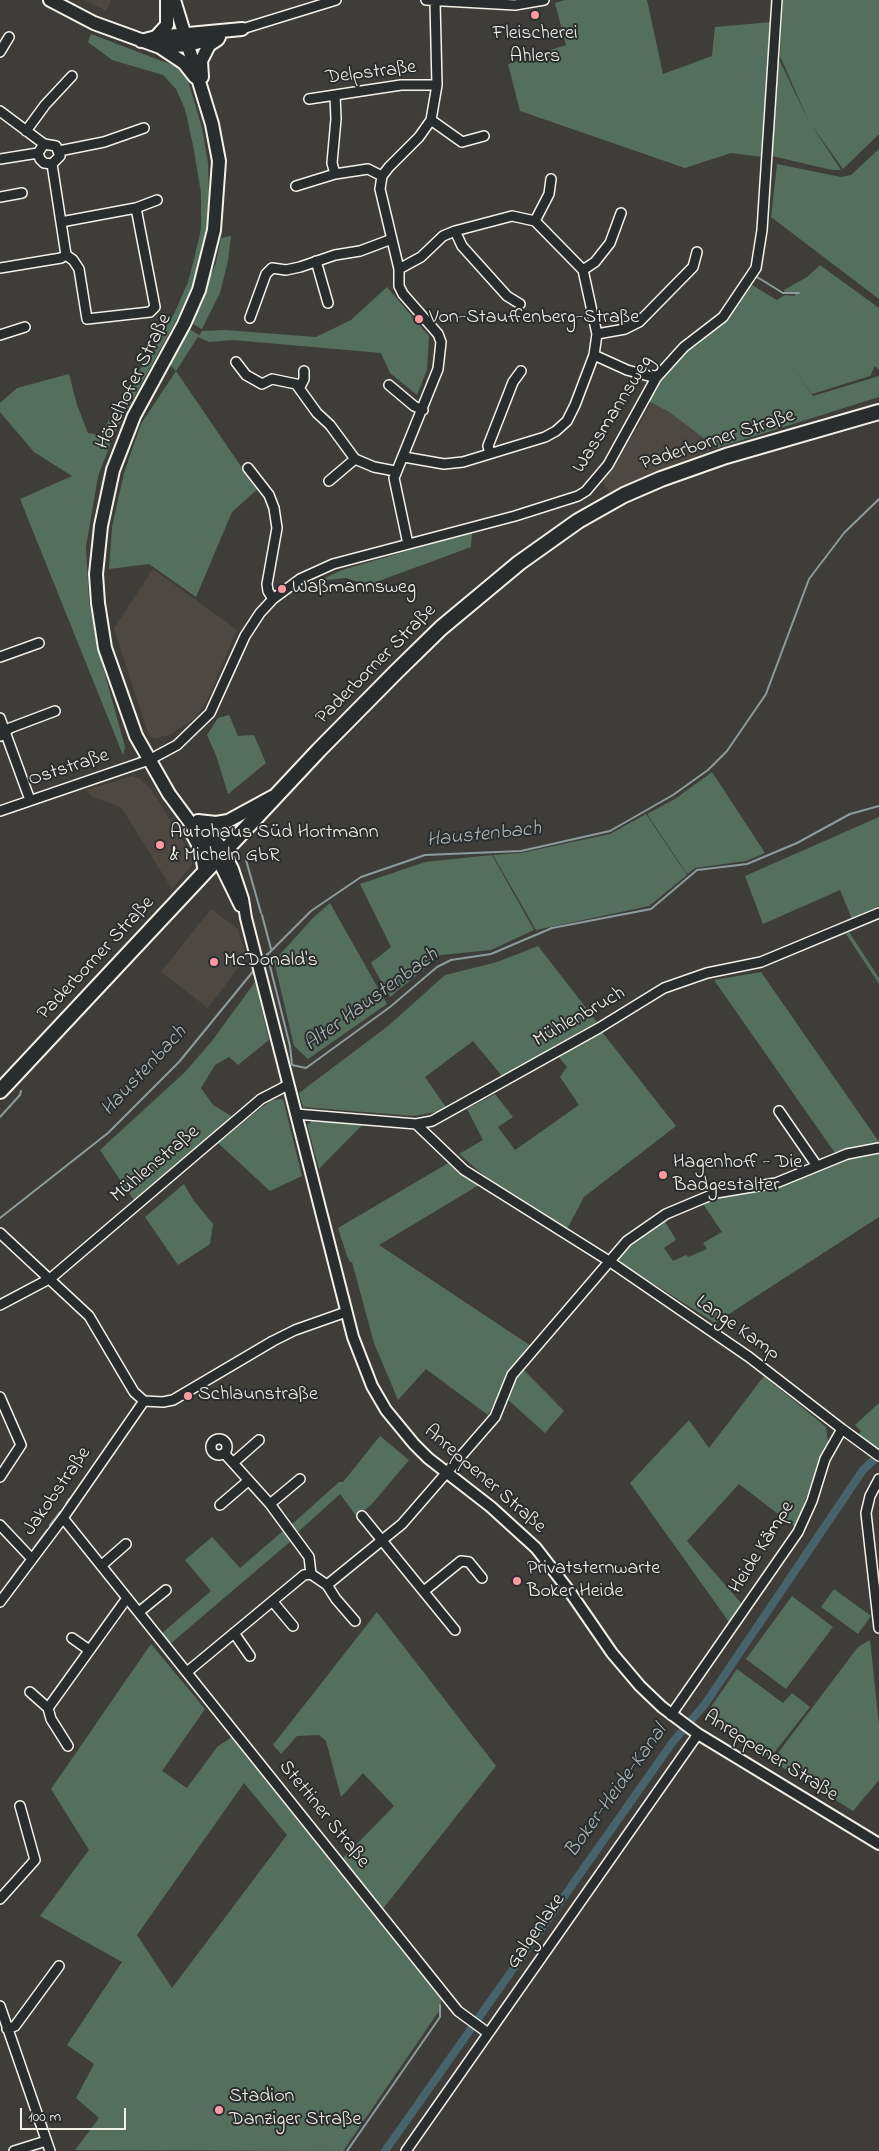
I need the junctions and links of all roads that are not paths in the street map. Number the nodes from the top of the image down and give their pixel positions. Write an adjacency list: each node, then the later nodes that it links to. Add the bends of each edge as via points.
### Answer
1 (50, 0): 12 (main road, via 141,41)
2 (167, 0): 12 (main road, via 167,25)
3 (174, 0): 11 (main road, Hövelhofer Straße)
4 (336, 0): 8 (street)
5 (544, 0): 7 (street, via 515,5)
6 (777, 0): 58 (street, Wassmannsweg, via 762,230 756,268 723,317 684,347)
7 (431, 1): 15 (street)
8 (242, 29): 10 (main road); 11 (main road)
9 (9, 37): 13 (street)
10 (221, 37): 11 (main road); 16 (main road, via 209,45 201,61)
11 (186, 40): 12 (main road); 16 (main road, Hövelhofer Straße)
12 (158, 42): 16 (main road, via 184,63)
13 (0, 52)
14 (72, 76): 22 (street)
15 (437, 85): 17 (street, Delpstraße, via 401,85); 20 (street)
16 (202, 87): 76 (main road, Hövelhofer Straße, via 218,161 218,196 208,261 184,324 134,416 113,470 96,574 105,648 119,692)
17 (335, 95): 18 (street, Delpstraße); 29 (street, via 332,163)
18 (309, 99)
19 (0, 111): 22 (street)
20 (431, 120): 23 (street, via 462,142); 30 (street)
21 (144, 128): 25 (street, via 104,142)
22 (26, 131): 24 (street)
23 (484, 136)
24 (44, 144): 25 (street, via 51,143); 26 (street)
25 (59, 151): 28 (street, via 60,156)
26 (38, 153): 27 (street); 28 (street, via 44,164)
27 (0, 159)
28 (52, 164): 39 (street)
29 (335, 174): 30 (street, via 368,169); 32 (street)
30 (382, 176): 41 (street, via 380,189)
31 (551, 179): 38 (street, via 550,194)
32 (296, 186)
33 (22, 193): 34 (street)
34 (0, 197)
35 (157, 200): 36 (street)
36 (136, 208): 39 (street); 43 (street, via 155,307 150,312 86,319 79,269)
37 (621, 213): 47 (street, via 610,243 595,262)
38 (536, 221): 40 (street, via 512,216); 47 (street)
39 (61, 222): 43 (street)
40 (455, 231): 46 (street, via 443,236 421,257); 49 (street, via 462,246 507,296)
41 (392, 239): 44 (street, via 360,251); 46 (street)
42 (697, 252): 52 (street, via 693,267 639,322 625,329)
43 (66, 255): 45 (street)
44 (316, 261): 48 (street); 50 (street, via 286,270 272,268 266,274)
45 (0, 268)
46 (399, 269): 61 (street, via 402,294 433,327 441,342 438,369)
47 (583, 270): 52 (street)
48 (328, 303)
49 (520, 304)
50 (250, 318)
51 (25, 327): 53 (street)
52 (597, 334): 54 (street)
53 (0, 335)
54 (594, 355): 58 (street, via 627,370); 63 (street, via 567,421 544,438)
55 (236, 362): 60 (street, via 246,376 262,384 272,379 293,382)
56 (304, 371): 60 (street)
57 (521, 372): 63 (street, via 513,382 488,446)
58 (656, 378): 69 (street, Wassmannsweg, via 608,465 586,491 515,516)
59 (389, 385): 61 (street)
60 (300, 387): 65 (street)
61 (423, 410): 64 (street)
62 (879, 412): 77 (main road, Paderborner Straße, via 700,464 624,495 578,521 487,588 441,628)
63 (490, 454): 64 (street, via 444,464)
64 (404, 457): 67 (street)
65 (355, 459): 67 (street); 68 (street)
66 (248, 468): 70 (street, via 269,495 274,508 277,528 267,584)
67 (395, 471): 69 (street, via 396,494)
68 (329, 481)
69 (408, 544): 70 (street, Wassmannsweg, via 333,564 300,578)
70 (273, 599): 76 (street, Wassmannsweg, via 245,636 210,713 177,745)
71 (39, 643): 72 (street)
72 (0, 658)
73 (55, 711): 75 (street, via 10,728)
74 (0, 718): 75 (street)
75 (3, 734): 78 (street)
76 (149, 760): 78 (street, Oststraße); 80 (main road, Hövelhofer Straße, via 174,802)
77 (278, 794): 80 (main road, via 228,821); 81 (main road, Paderborner Straße)
78 (30, 800): 79 (street, Oststraße)
79 (0, 811)
80 (193, 821): 81 (main road, Hövelhofer Straße, via 206,843); 82 (main road)
81 (220, 855): 82 (main road, Paderborner Straße); 84 (street, Anreppener Straße, via 246,918)
82 (205, 872): 85 (main road, Paderborner Straße)
83 (879, 913): 88 (street, Mühlenbruch, via 761,962 707,973 664,988 447,1114)
84 (288, 1085): 87 (street, Anreppener Straße); 93 (street, Mühlenstraße, via 261,1099)
85 (0, 1091)
86 (779, 1111): 90 (street)
87 (296, 1114): 88 (street, Mühlenbruch); 95 (street, Anreppener Straße)
88 (416, 1124): 92 (street, Lange Kamp, via 464,1170)
89 (879, 1148): 90 (street, via 847,1154)
90 (817, 1166): 92 (street, via 776,1183 716,1193 678,1209 627,1241)
91 (3, 1236): 93 (street)
92 (609, 1261): 98 (street, Lange Kamp, via 749,1357); 103 (street, via 512,1375 494,1417)
93 (51, 1278): 94 (street, Mühlenstraße); 97 (street, via 90,1316 134,1392)
94 (0, 1306)
95 (346, 1312): 97 (street, via 273,1341 173,1400); 103 (street, Anreppener Straße, via 363,1364 386,1410 414,1444)
96 (0, 1397): 104 (street, via 22,1445)
97 (144, 1401): 111 (street, Jakobstraße)
98 (842, 1429): 101 (street); 137 (street, Heide Kämpe, via 825,1460 809,1510 798,1532)
99 (259, 1440): 102 (street)
100 (224, 1453): 102 (street)
101 (875, 1453)
102 (234, 1462): 107 (street)
103 (447, 1473): 113 (street); 137 (street, Anreppener Straße, via 492,1507 536,1548 626,1670)
104 (0, 1477)
105 (300, 1479): 108 (street)
106 (879, 1479): 128 (street, via 866,1513)
107 (248, 1481): 108 (street); 109 (street)
108 (270, 1504): 117 (street, via 309,1557)
109 (220, 1505)
110 (362, 1516): 113 (street)
111 (63, 1518): 115 (street, Jakobstraße); 116 (street, Stettiner Straße)
112 (0, 1525): 115 (street)
113 (383, 1542): 119 (street); 121 (street)
114 (126, 1544): 116 (street)
115 (32, 1559): 123 (street, Jakobstraße)
116 (102, 1565): 122 (street, Stettiner Straße)
117 (311, 1574): 119 (street); 124 (street, via 304,1575)
118 (482, 1578): 121 (street, via 469,1562 461,1561)
119 (327, 1584): 126 (street)
120 (166, 1590): 125 (street)
121 (424, 1591): 129 (street)
122 (127, 1598): 125 (street, Stettiner Straße); 132 (street)
123 (0, 1602)
124 (273, 1602): 127 (street); 130 (street)
125 (139, 1612): 134 (street, Stettiner Straße)
126 (355, 1621)
127 (293, 1626)
128 (879, 1628)
129 (454, 1630)
130 (234, 1633): 133 (street); 134 (street)
131 (72, 1638): 132 (street)
132 (89, 1650): 136 (street)
133 (250, 1656)
134 (187, 1672): 146 (street, Stettiner Straße, via 467,2020)
135 (30, 1692): 136 (street)
136 (48, 1708): 139 (street)
137 (671, 1715): 138 (street, Anreppener Straße)
138 (689, 1728): 141 (street, Anreppener Straße); 146 (street, Galgenlake)
139 (68, 1746)
140 (20, 1806): 142 (street, via 35,1860)
141 (879, 1844)
142 (0, 1899)
143 (59, 1966): 145 (street, via 15,2026)
144 (0, 2006): 145 (street)
145 (7, 2029): 147 (street)
146 (485, 2031): 150 (street, Galgenlake)
147 (46, 2140): 148 (street); 149 (street)
148 (14, 2151)
149 (50, 2151)
150 (406, 2151)

